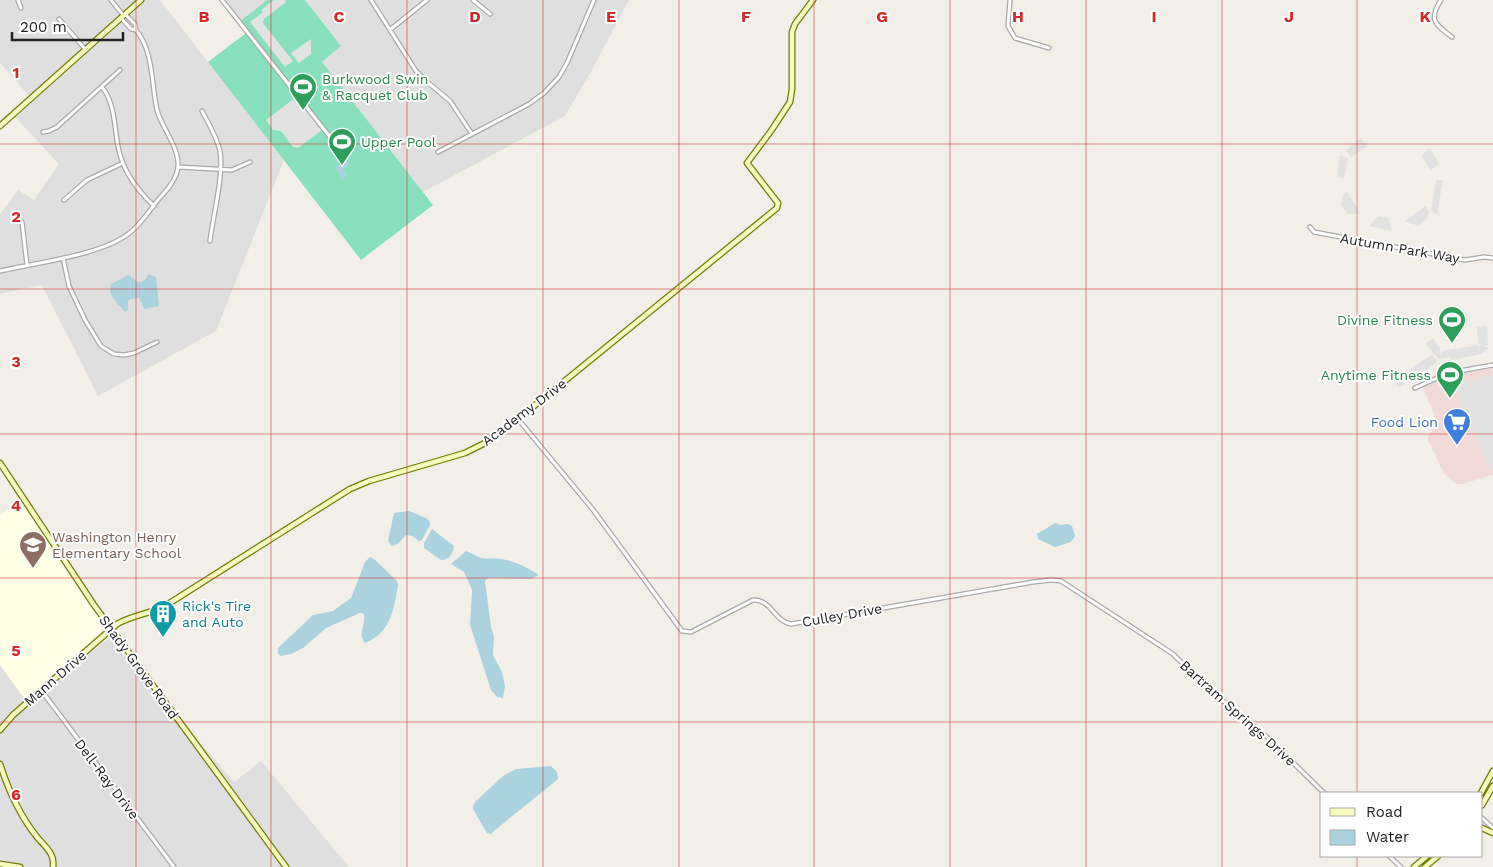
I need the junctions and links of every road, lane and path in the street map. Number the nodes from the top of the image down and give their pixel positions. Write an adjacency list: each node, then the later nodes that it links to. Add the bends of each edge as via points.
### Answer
1 (18, 0): 12 (street)
2 (110, 0): 14 (street)
3 (140, 0): 14 (street)
4 (222, 0): 26 (street)
5 (370, 0): 16 (street)
6 (427, 0): 16 (street)
7 (473, 0): 13 (street)
8 (594, 0): 25 (street, via 567,63 551,85 529,104)
9 (813, 0): 44 (street, Academy Drive, via 792,32 789,105 747,163 778,203 777,208)
10 (1010, 0): 18 (street, via 1008,26 1015,38)
11 (1441, 0): 17 (street, via 1434,12 1434,21)
12 (21, 8)
13 (490, 14)
14 (123, 15): 19 (street); 30 (street, via 147,49 157,110 176,153)
15 (59, 19): 19 (street)
16 (390, 30): 25 (street, via 416,71 450,101)
17 (1452, 37)
18 (1049, 48)
19 (85, 49): 23 (street)
20 (120, 70): 21 (street)
21 (102, 87): 24 (street, via 57,127); 29 (street, via 110,101)
22 (202, 112): 31 (street, via 217,140)
23 (0, 126)
24 (43, 132)
25 (472, 134): 27 (street)
26 (338, 147)
27 (438, 152)
28 (250, 162): 31 (street, via 237,169)
29 (123, 164): 32 (street, via 87,180); 33 (street, via 140,193)
30 (178, 167): 31 (street); 33 (street, via 173,182)
31 (220, 170): 36 (street)
32 (64, 200)
33 (154, 206): 37 (street, via 124,237 105,247)
34 (22, 222): 39 (street)
35 (1310, 227): 38 (street, Autumn Park Way, via 1314,232 1423,253 1465,260)
36 (210, 241)
37 (63, 258): 39 (street); 41 (street, via 69,286 101,346 114,354 124,355)
38 (1493, 258)
39 (27, 265): 40 (street)
40 (0, 271)
41 (157, 342)
42 (1493, 365): 43 (street, via 1448,373)
43 (1415, 388)
44 (518, 419): 46 (street, Academy Drive, via 465,453 350,489 165,606 132,616); 47 (street, Culley Drive, via 594,511 685,632 691,632 753,600 764,601 780,620 791,624 1056,580 1065,582)
45 (0, 463): 46 (street, Shady Grove Road)
46 (111, 628): 48 (street, Mann Drive); 65 (street, Shady Grove Road)
47 (1148, 638): 53 (street, Bartram Springs Drive, via 1179,660 1267,737)
48 (41, 690): 49 (street, Mann Drive); 64 (street, Dell-Ray Drive)
49 (0, 730)
50 (0, 764): 63 (street, via 24,818 52,855)
51 (1493, 771): 54 (street)
52 (1493, 786): 55 (street)
53 (1323, 792)
54 (1482, 792)
55 (1483, 803)
56 (1483, 819): 57 (street)
57 (1493, 828)
58 (1390, 857): 66 (street)
59 (1426, 857): 67 (street)
60 (1437, 857): 68 (street)
61 (0, 864): 62 (street)
62 (20, 867)
63 (53, 867)
64 (174, 867)
65 (286, 867)
66 (1401, 867)
67 (1414, 867)
68 (1425, 867)

